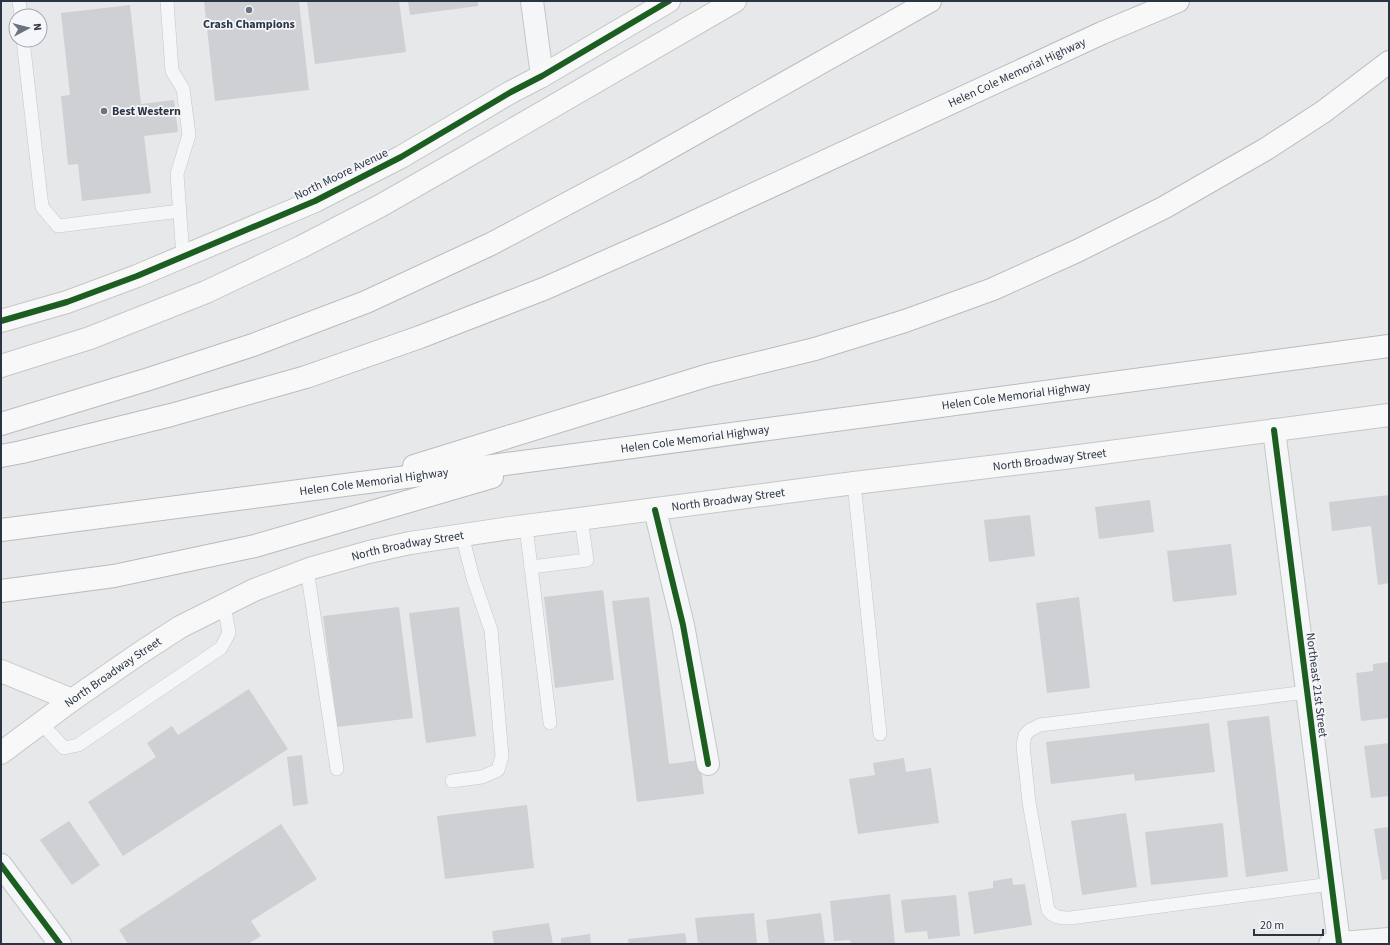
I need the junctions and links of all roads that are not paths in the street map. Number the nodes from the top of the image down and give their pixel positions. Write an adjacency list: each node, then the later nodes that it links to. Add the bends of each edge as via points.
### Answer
1 (167, 1): 10 (lane, via 172,71 183,89 189,135 177,174)
2 (532, 1): 9 (street)
3 (669, 1): 9 (main road, North Moore Avenue)
4 (735, 1): 14 (main road, via 432,177 302,247 206,292 97,335)
5 (930, 1): 16 (main road, via 634,168 491,244 366,302 252,345 148,380)
6 (1178, 1): 19 (main road, Helen Cole Memorial Highway, via 1102,33 539,291 420,337 306,376 170,415)
7 (24, 48): 10 (lane, via 42,207 58,226)
8 (1381, 68): 21 (main road, via 1323,112 1266,149 1165,207 1078,251 993,289 815,349 709,375)
9 (542, 76): 11 (main road, North Moore Avenue, via 401,157 315,201)
10 (180, 211): 11 (lane)
11 (183, 257): 12 (main road, North Moore Avenue, via 67,302)
12 (1, 321)
13 (1389, 346): 18 (main road, Helen Cole Memorial Highway)
14 (1, 366)
15 (1389, 415): 17 (main road, North Broadway Street)
16 (1, 424)
17 (1274, 430): 20 (main road, North Broadway Street); 32 (street, Northeast 21st Street)
18 (568, 455): 21 (main road, Helen Cole Memorial Highway); 29 (main road, via 255,546 114,576)
19 (1, 456)
20 (854, 483): 22 (main road, North Broadway Street); 36 (lane)
21 (350, 486): 25 (main road, Helen Cole Memorial Highway)
22 (654, 510): 23 (main road, North Broadway Street); 38 (street, via 683,625)
23 (581, 519): 24 (main road, North Broadway Street); 27 (lane, via 587,560)
24 (526, 526): 26 (main road, North Broadway Street); 27 (lane)
25 (1, 530)
26 (462, 535): 28 (main road, North Broadway Street, via 396,546); 40 (lane, via 473,578 491,630 502,756 498,770 482,777)
27 (531, 567): 34 (lane)
28 (307, 569): 30 (main road, North Broadway Street); 39 (lane)
29 (1, 591)
30 (224, 605): 33 (main road, North Broadway Street, via 180,627); 35 (lane, via 230,633 221,648 78,745 64,748)
31 (1, 671): 33 (main road)
32 (1307, 692): 42 (street, Northeast 21st Street); 42 (lane, via 1040,725 1025,735 1023,746 1029,802 1048,910 1059,918)
33 (72, 700): 35 (main road, North Broadway Street)
34 (550, 722)
35 (41, 723): 37 (main road, North Broadway Street)
36 (880, 734)
37 (1, 753)
38 (708, 764)
39 (337, 769)
40 (452, 781)
41 (1, 865): 45 (street)
42 (1331, 884): 44 (street, Northeast 21st Street)
43 (1389, 940): 44 (street)
44 (1335, 943)
45 (60, 944)

